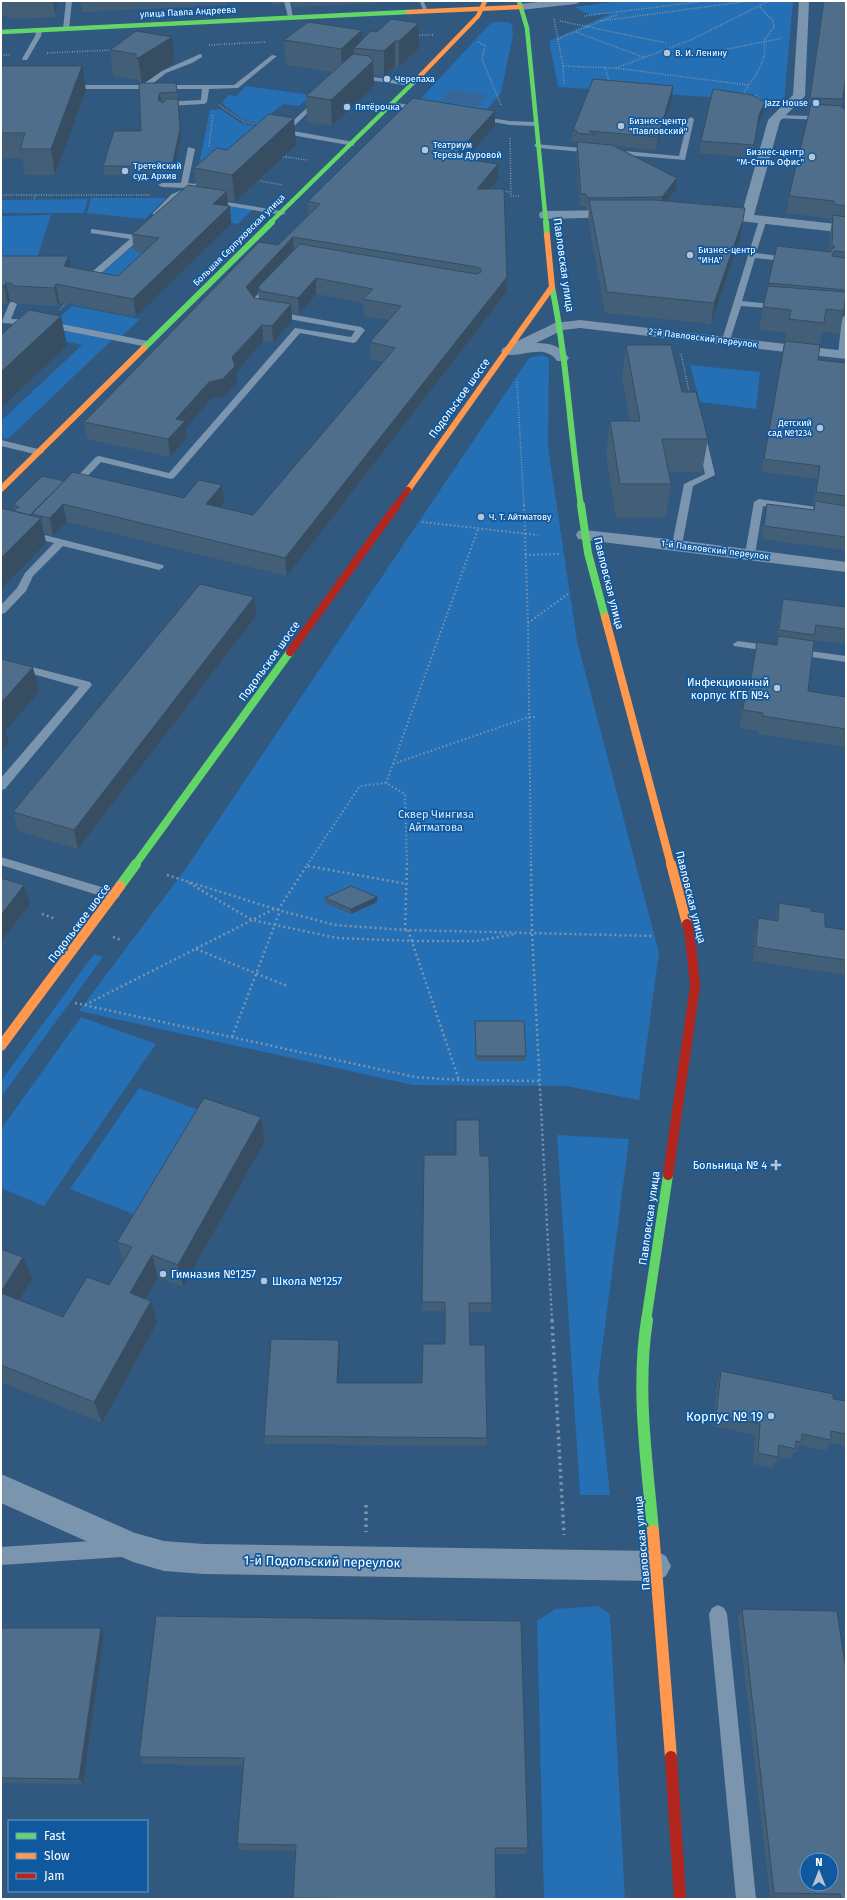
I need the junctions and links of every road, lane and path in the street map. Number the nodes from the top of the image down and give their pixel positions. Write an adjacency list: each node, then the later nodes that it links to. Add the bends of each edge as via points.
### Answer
1 (69, 1): 19 (lane)
2 (287, 1): 14 (lane)
3 (576, 1): 8 (street)
4 (706, 1): 11 (path)
5 (750, 1): 17 (path)
6 (769, 1): 10 (path)
7 (804, 1): 23 (street)
8 (519, 4): 9 (street, улица Павла Андреева); 65 (street, Павловская улица, via 527,26)
9 (484, 5): 14 (street, улица Павла Андреева); 45 (street, Большая Серпуховская улица, via 472,23)
10 (759, 6): 30 (path, via 773,21 774,27); 40 (path, via 693,39)
11 (622, 12): 13 (path); 17 (path)
12 (553, 14): 16 (path)
13 (584, 16)
14 (291, 17): 19 (street, улица Павла Андреева)
15 (562, 19): 16 (path)
16 (554, 20): 18 (path); 26 (path)
17 (600, 21): 18 (path)
18 (589, 26): 22 (path); 31 (path)
19 (66, 29): 20 (street, улица Павла Андреева)
20 (39, 30): 21 (street, улица Павла Андреева); 37 (lane)
21 (1, 32)
22 (576, 32): 26 (path); 40 (path)
23 (802, 34): 30 (path); 61 (street, via 799,96)
24 (416, 35): 25 (path)
25 (439, 35)
26 (558, 39): 41 (path)
27 (220, 40): 33 (path)
28 (267, 42): 33 (path)
29 (478, 42): 55 (path, via 485,46 482,59)
30 (764, 42): 35 (path); 47 (path, via 767,49 764,60)
31 (666, 43)
32 (207, 45): 33 (path)
33 (214, 45): 38 (path)
34 (116, 50): 37 (path)
35 (707, 53)
36 (1, 55): 37 (path)
37 (27, 56)
38 (200, 56): 50 (lane, via 164,72)
39 (274, 56): 52 (lane, via 236,87)
40 (644, 58): 43 (path)
41 (563, 66): 42 (path); 46 (path)
42 (606, 67): 43 (path); 48 (path)
43 (614, 68): 47 (path)
44 (353, 76): 45 (lane)
45 (411, 84): 57 (street, Большая Серпуховская улица)
46 (564, 84)
47 (748, 85): 54 (path, via 744,92)
48 (610, 86)
49 (64, 87): 50 (lane)
50 (144, 87): 51 (lane)
51 (206, 87): 52 (lane); 58 (lane, via 204,102 163,104)
52 (214, 87): 56 (path)
53 (327, 91): 66 (lane)
54 (746, 94)
55 (497, 98)
56 (214, 101): 66 (path, via 244,122); 79 (path, via 212,132)
57 (391, 104): 59 (lane); 67 (street, Большая Серпуховская улица)
58 (163, 108)
59 (429, 110)
60 (473, 117): 64 (lane)
61 (777, 117): 62 (lane); 93 (street, via 774,120)
62 (846, 118)
63 (690, 119): 68 (lane, via 682,158)
64 (510, 122): 65 (lane); 81 (path)
65 (535, 124): 68 (street, Павловская улица)
66 (286, 129): 67 (lane, via 291,133)
67 (351, 144): 89 (street, Большая Серпуховская улица)
68 (538, 146): 92 (street, Павловская улица)
69 (190, 148): 78 (lane)
70 (278, 155): 72 (path)
71 (283, 157): 72 (path)
72 (286, 157): 73 (path)
73 (307, 161)
74 (217, 170): 79 (lane)
75 (259, 180): 76 (path)
76 (282, 184)
77 (162, 185): 78 (lane)
78 (184, 185): 79 (lane)
79 (197, 185): 84 (lane)
80 (491, 189): 81 (path)
81 (510, 192): 85 (path, via 511,196)
82 (36, 195): 83 (path); 84 (path); 87 (path)
83 (1, 196)
84 (174, 196): 86 (lane); 97 (lane, via 148,222 149,227)
85 (520, 196)
86 (190, 198)
87 (34, 200)
88 (205, 200): 89 (lane)
89 (282, 212): 111 (street, Большая Серпуховская улица)
90 (631, 214): 92 (street)
91 (699, 214): 93 (street)
92 (545, 215): 102 (street, Павловская улица)
93 (747, 218): 94 (street)
94 (763, 220): 95 (street); 98 (lane)
95 (846, 229)
96 (94, 231): 97 (lane)
97 (136, 238): 100 (lane)
98 (752, 255): 99 (lane); 103 (lane)
99 (803, 261)
100 (96, 273): 107 (path)
101 (278, 277): 121 (lane, via 253,304 259,311 361,330 353,340 298,330 171,476 99,459)
102 (552, 287): 108 (street, Павловская улица); 112 (street, Подольское шоссе)
103 (737, 303): 105 (lane); 110 (lane)
104 (13, 304): 107 (lane, via 6,321)
105 (790, 308)
106 (846, 318): 114 (lane)
107 (44, 323): 109 (lane); 111 (lane)
108 (560, 326): 110 (street, 2-й Павловский переулок, via 580,324); 112 (street, 2-й Павловский переулок); 115 (street, Павловская улица)
109 (29, 334)
110 (726, 340): 114 (street, 2-й Павловский переулок)
111 (148, 344): 119 (street, Большая Серпуховская улица)
112 (508, 350): 115 (street, via 544,348 557,351); 152 (street, Подольское шоссе)
113 (680, 351): 117 (path)
114 (844, 354)
115 (562, 358): 128 (street, Павловская улица)
116 (517, 382): 126 (path)
117 (689, 391): 130 (lane, via 710,475 689,484)
118 (1, 443): 119 (lane)
119 (39, 452): 120 (street, Большая Серпуховская улица)
120 (1, 489)
121 (66, 494)
122 (846, 514): 132 (lane, via 759,502)
123 (422, 522): 125 (path)
124 (1, 527): 129 (lane, via 30,531)
125 (478, 529): 126 (path); 144 (path)
126 (526, 534): 127 (path); 133 (path)
127 (538, 535)
128 (584, 535): 130 (street, 1-й Павловский переулок); 179 (street, Павловская улица, via 690,936 695,986 643,1345 642,1409)
129 (61, 542): 134 (lane); 137 (lane, via 29,575 22,589)
130 (678, 545): 132 (street, 1-й Павловский переулок)
131 (560, 554): 133 (path)
132 (750, 554): 135 (street, 1-й Павловский переулок)
133 (525, 555): 138 (path)
134 (159, 566)
135 (846, 566)
136 (568, 594): 138 (path)
137 (1, 611)
138 (528, 623): 142 (path)
139 (738, 644): 140 (lane)
140 (846, 659)
141 (1, 662): 146 (lane, via 86,685)
142 (529, 717): 143 (path); 144 (path); 161 (path)
143 (535, 717)
144 (393, 764): 145 (path)
145 (386, 783): 148 (path, via 360,786); 151 (path, via 405,794)
146 (1, 786)
147 (1, 861): 152 (lane)
148 (308, 866): 151 (path); 154 (path)
149 (167, 875): 150 (path)
150 (185, 880): 153 (path); 157 (path)
151 (406, 884): 159 (path)
152 (114, 895): 170 (street, Подольское шоссе)
153 (274, 909): 154 (path); 157 (path)
154 (279, 911): 158 (path); 159 (path, via 335,925)
155 (42, 914): 156 (path)
156 (56, 919)
157 (252, 920): 158 (path); 164 (path)
158 (274, 926): 163 (path, via 337,938); 165 (path)
159 (407, 930): 160 (path); 163 (path)
160 (519, 933): 161 (path); 163 (path, via 476,942)
161 (532, 933): 162 (path); 172 (path)
162 (654, 936)
163 (413, 942): 171 (path)
164 (196, 949): 165 (path); 168 (path)
165 (256, 974): 166 (path); 169 (path)
166 (287, 986)
167 (75, 1003): 168 (path)
168 (84, 1005): 169 (path)
169 (232, 1036): 171 (path, via 415,1077)
170 (1, 1046)
171 (459, 1080): 172 (path)
172 (538, 1081): 176 (path)
173 (1, 1488): 177 (street, 1-й Подольский переулок)
174 (366, 1505): 175 (path)
175 (366, 1535)
176 (564, 1536)
177 (133, 1547): 178 (lane); 179 (street, 1-й Подольский переулок, via 164,1556 204,1559)
178 (1, 1556)
179 (656, 1566): 181 (street, Павловская улица)
180 (718, 1614): 182 (lane)
181 (680, 1899)
182 (746, 1899)

